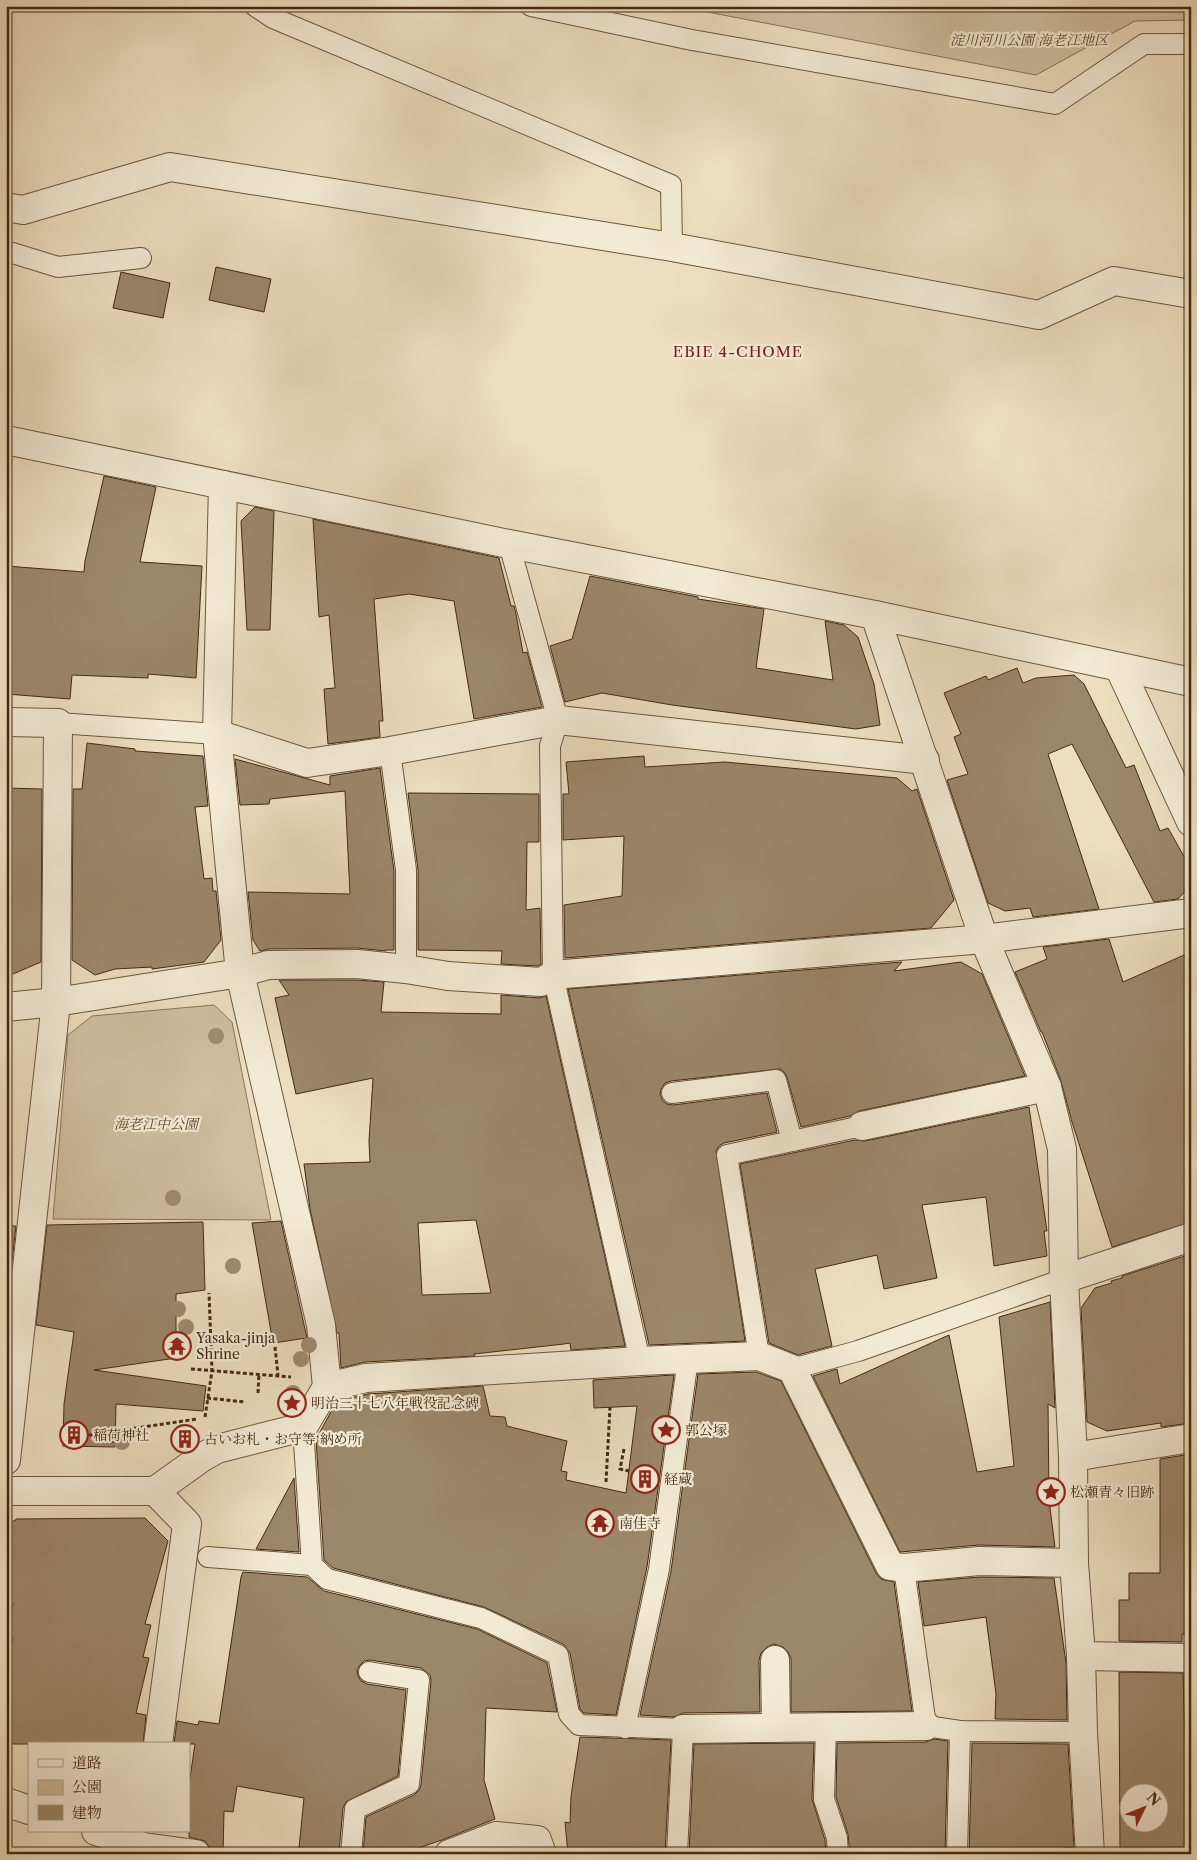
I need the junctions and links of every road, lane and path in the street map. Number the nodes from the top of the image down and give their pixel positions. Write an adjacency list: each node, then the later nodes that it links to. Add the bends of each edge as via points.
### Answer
1 (255, 6): 5 (lane, via 282,21 671,185)
2 (531, 6): 3 (lane, via 692,40 1055,104 1144,44)
3 (1191, 44)
4 (6, 207): 5 (street, via 23,210 170,167)
5 (672, 247): 8 (street, via 1039,315 1114,281)
6 (6, 251): 7 (lane, via 58,267)
7 (140, 258)
8 (1191, 294)
9 (6, 440): 10 (street)
10 (223, 485): 11 (street); 18 (street)
11 (509, 544): 12 (street); 15 (lane)
12 (875, 615): 13 (street); 20 (street)
13 (1119, 667): 14 (street); 21 (street)
14 (1191, 682)
15 (558, 720): 19 (street); 20 (street); 26 (lane, via 550,746)
16 (6, 722): 17 (street)
17 (58, 723): 18 (lane); 27 (street)
18 (216, 734): 19 (street, via 307,763); 25 (street)
19 (390, 751): 24 (lane, via 406,870)
20 (925, 760): 23 (street)
21 (1191, 822)
22 (1191, 913): 23 (street)
23 (984, 939): 26 (street); 29 (street)
24 (406, 969): 25 (street, via 357,964 268,965); 26 (street, via 448,976 541,982)
25 (240, 973): 27 (street); 46 (street, via 321,1325)
26 (553, 975): 39 (lane)
27 (56, 1002): 28 (street); 58 (street)
28 (6, 1007)
29 (1048, 1088): 31 (street); 34 (street, via 1062,1149)
30 (672, 1093): 32 (lane, via 776,1080)
31 (862, 1126): 32 (lane)
32 (792, 1141): 37 (lane, via 727,1155)
33 (1191, 1237): 34 (street)
34 (1064, 1279): 41 (lane, via 858,1351); 57 (street)
35 (209, 1293): 42 (path)
36 (275, 1347): 44 (path)
37 (759, 1356): 38 (street); 41 (street)
38 (688, 1359): 39 (street); 72 (lane, via 659,1569)
39 (640, 1361): 46 (street, via 366,1378)
40 (191, 1369): 42 (path)
41 (792, 1369): 66 (street, via 890,1566)
42 (212, 1371): 43 (path); 48 (path)
43 (259, 1374): 44 (path); 47 (path)
44 (278, 1375): 45 (path)
45 (295, 1377)
46 (328, 1387): 51 (street)
47 (258, 1393)
48 (207, 1398): 49 (path); 52 (path, via 205,1418)
49 (245, 1402)
50 (610, 1407): 60 (path)
51 (303, 1427): 62 (street, via 217,1449); 65 (lane)
52 (114, 1430): 53 (path); 55 (path)
53 (89, 1435)
54 (1191, 1438): 57 (street)
55 (112, 1443)
56 (624, 1449): 59 (path, via 620,1469)
57 (1073, 1457): 64 (street)
58 (6, 1460)
59 (629, 1470)
60 (606, 1482)
61 (6, 1491): 62 (street)
62 (155, 1491): 78 (street, via 187,1524)
63 (208, 1557): 65 (lane)
64 (1074, 1563): 66 (street, via 979,1561); 67 (street)
65 (312, 1565): 72 (lane, via 327,1579 481,1618 558,1655 569,1714 579,1725)
66 (904, 1568): 71 (lane)
67 (1082, 1656): 68 (street); 77 (street)
68 (1191, 1658)
69 (775, 1660): 73 (street)
70 (369, 1672): 84 (lane, via 419,1680 409,1784 355,1809)
71 (926, 1726): 74 (street); 76 (lane)
72 (626, 1728): 75 (lane)
73 (776, 1728): 74 (street); 75 (street)
74 (826, 1728): 88 (lane, via 824,1799 837,1838)
75 (683, 1729): 87 (lane)
76 (960, 1731): 77 (lane); 89 (lane)
77 (1083, 1732): 90 (street)
78 (158, 1742)
79 (6, 1802): 80 (street)
80 (28, 1810)
81 (100, 1832): 82 (street)
82 (145, 1844): 83 (street)
83 (196, 1854)
84 (351, 1854)
85 (449, 1854): 86 (street, via 496,1836 538,1840)
86 (542, 1854)
87 (677, 1854)
88 (838, 1854)
89 (957, 1854)
90 (1090, 1854)

